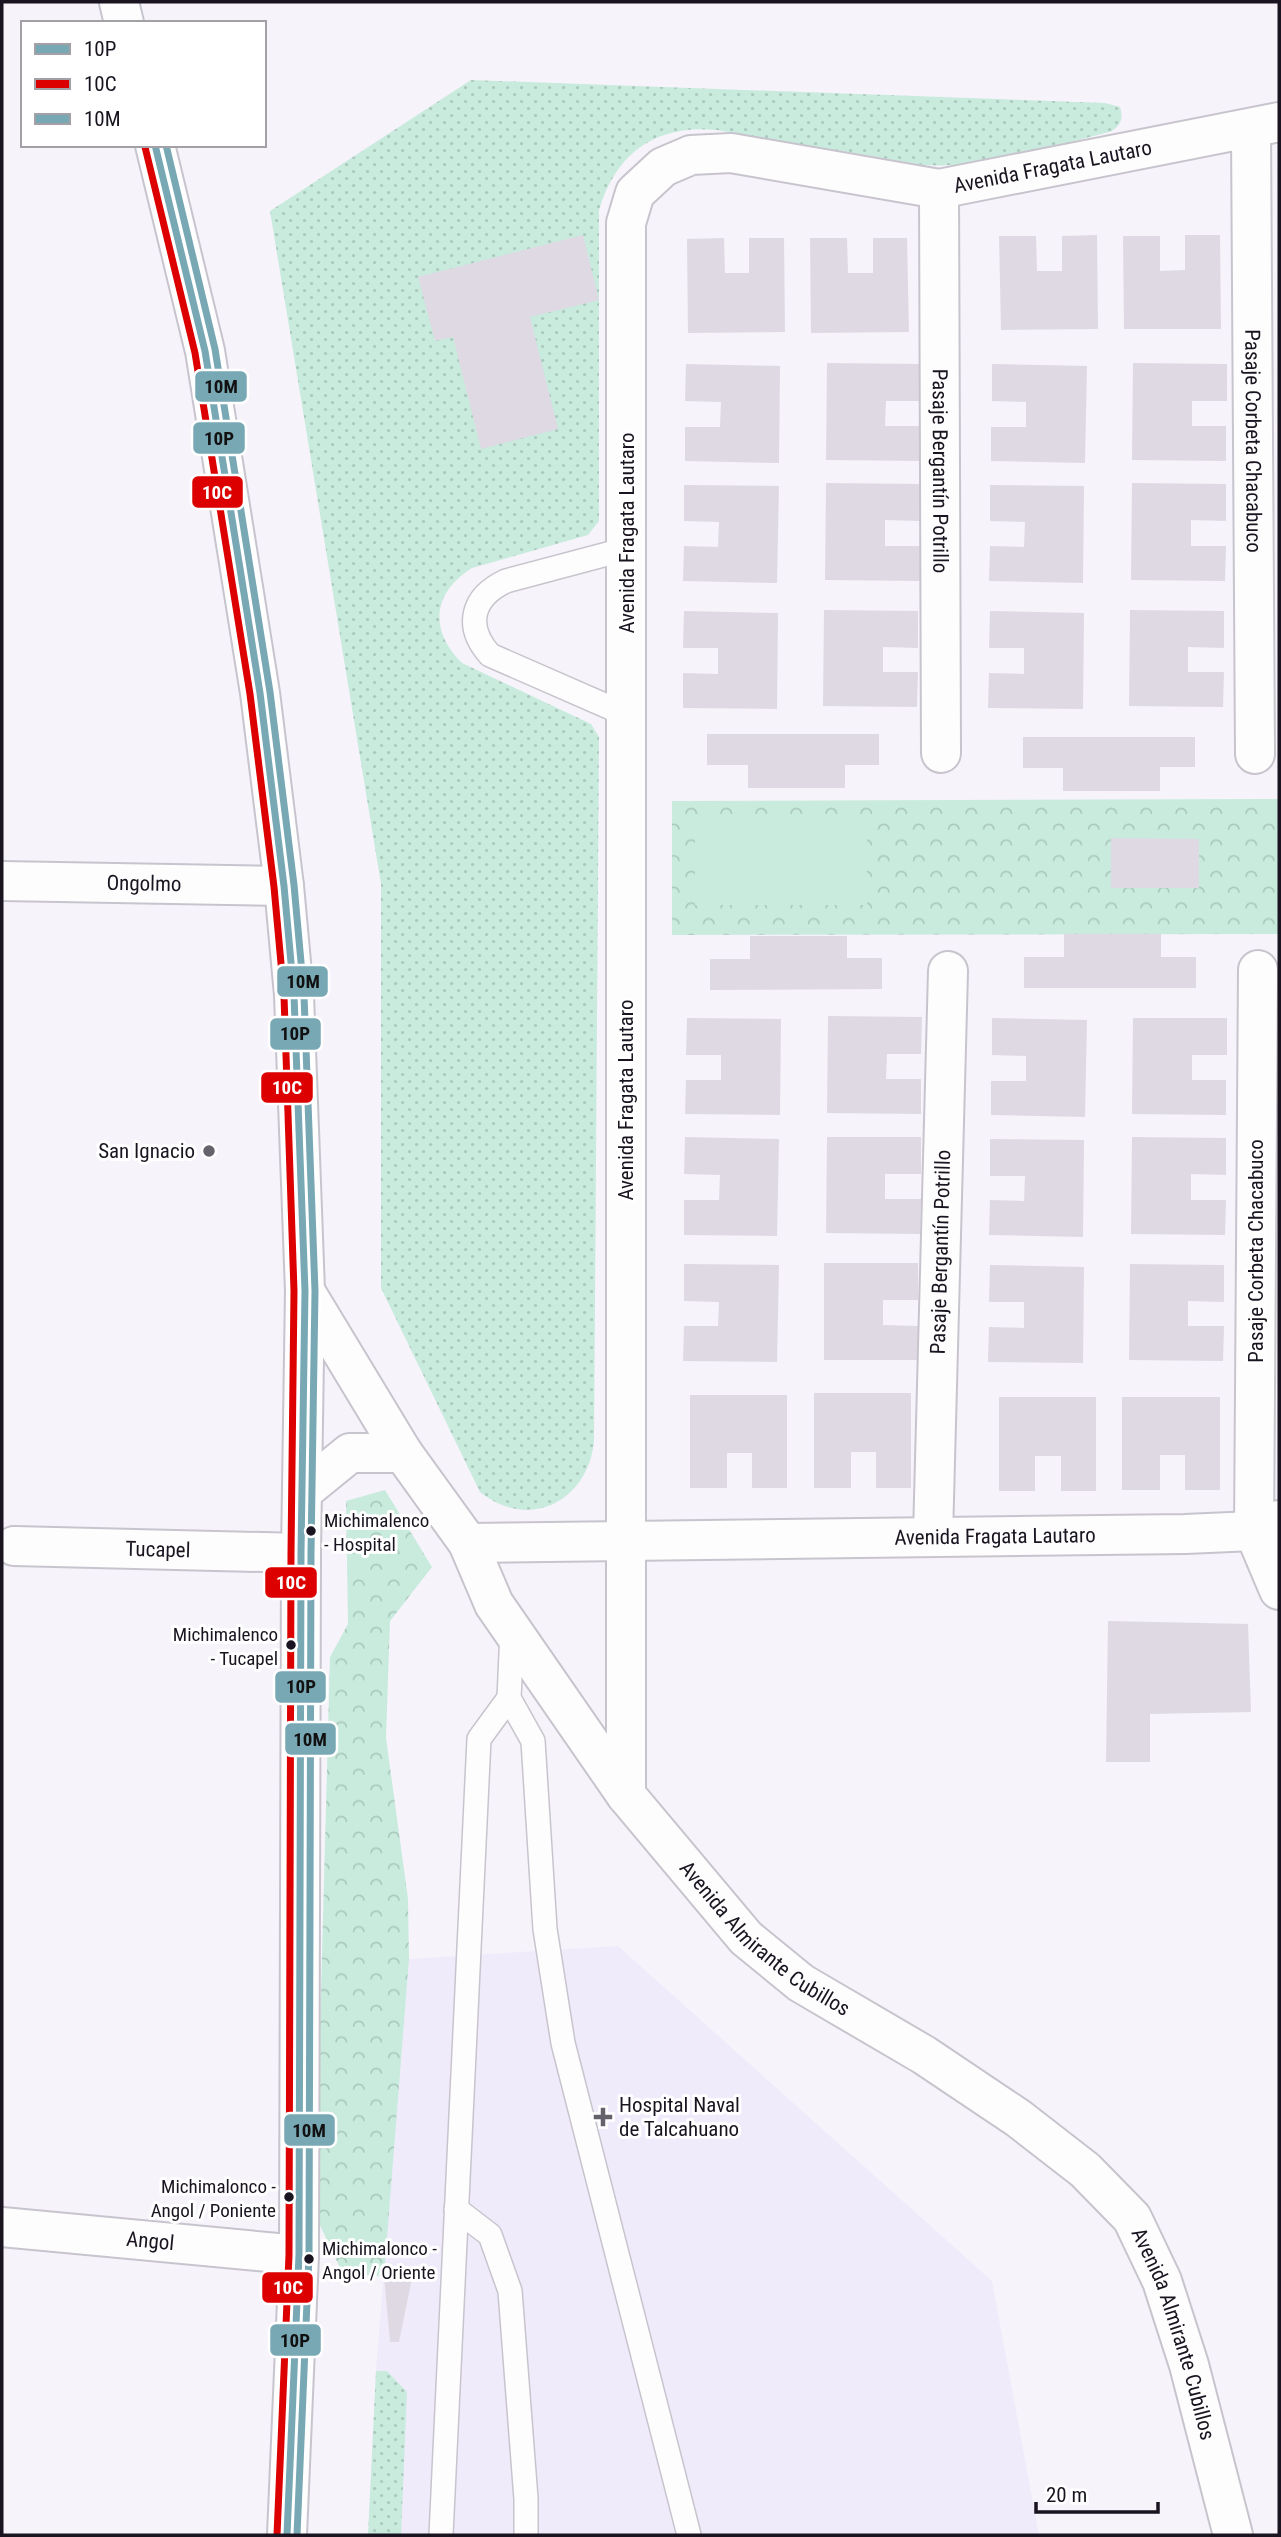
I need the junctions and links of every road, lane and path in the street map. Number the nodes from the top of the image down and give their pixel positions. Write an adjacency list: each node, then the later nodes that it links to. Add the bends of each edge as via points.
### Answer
1 (119, 2): 2 (street)
2 (124, 21)
3 (1265, 125): 5 (street, Avenida Fragata Lautaro); 9 (street, Pasaje Corbeta Chacabuco)
4 (155, 147): 11 (street, via 205,351 260,693)
5 (939, 189): 6 (street, Avenida Fragata Lautaro, via 731,153 691,155 663,167 635,193 626,223); 8 (street, Pasaje Bergantín Potrillo)
6 (626, 549): 7 (street, Avenida Fragata Lautaro); 7 (lane, via 506,581 481,600 475,615 478,637 490,655)
7 (627, 715): 19 (street, Avenida Fragata Lautaro)
8 (940, 753)
9 (1255, 754)
10 (2, 881): 11 (street, Ongolmo)
11 (284, 886): 14 (street, via 295,1008)
12 (1258, 970): 17 (street, Pasaje Corbeta Chacabuco)
13 (948, 971): 18 (street, Pasaje Bergantín Potrillo)
14 (305, 1291): 15 (street, Avenida Almirante Cubillos); 16 (street)
15 (403, 1453): 16 (street, via 350,1453); 20 (street, Avenida Almirante Cubillos)
16 (302, 1492): 22 (street)
17 (1267, 1526): 18 (street, Avenida Fragata Lautaro, via 1185,1534); 23 (street)
18 (933, 1535): 19 (street, Avenida Fragata Lautaro)
19 (625, 1541): 20 (street, Avenida Fragata Lautaro); 26 (street, Avenida Fragata Lautaro)
20 (468, 1543): 24 (street, Avenida Almirante Cubillos, via 494,1604)
21 (14, 1546): 22 (street, Tucapel)
22 (301, 1553): 29 (street)
23 (1279, 1590)
24 (512, 1629): 25 (lane); 26 (street, Avenida Almirante Cubillos)
25 (509, 1698): 27 (lane, via 479,1739); 33 (lane, via 533,1741 545,1929 563,2043)
26 (626, 1796): 34 (street, Avenida Almirante Cubillos, via 746,1938 801,1983 924,2055 1018,2118 1085,2170 1132,2218 1162,2280)
27 (456, 2209): 31 (lane); 32 (lane, via 490,2235 510,2291)
28 (2, 2227): 29 (street, Angol)
29 (299, 2255): 30 (street)
30 (287, 2535)
31 (441, 2535)
32 (526, 2535)
33 (689, 2535)
34 (1233, 2535)

